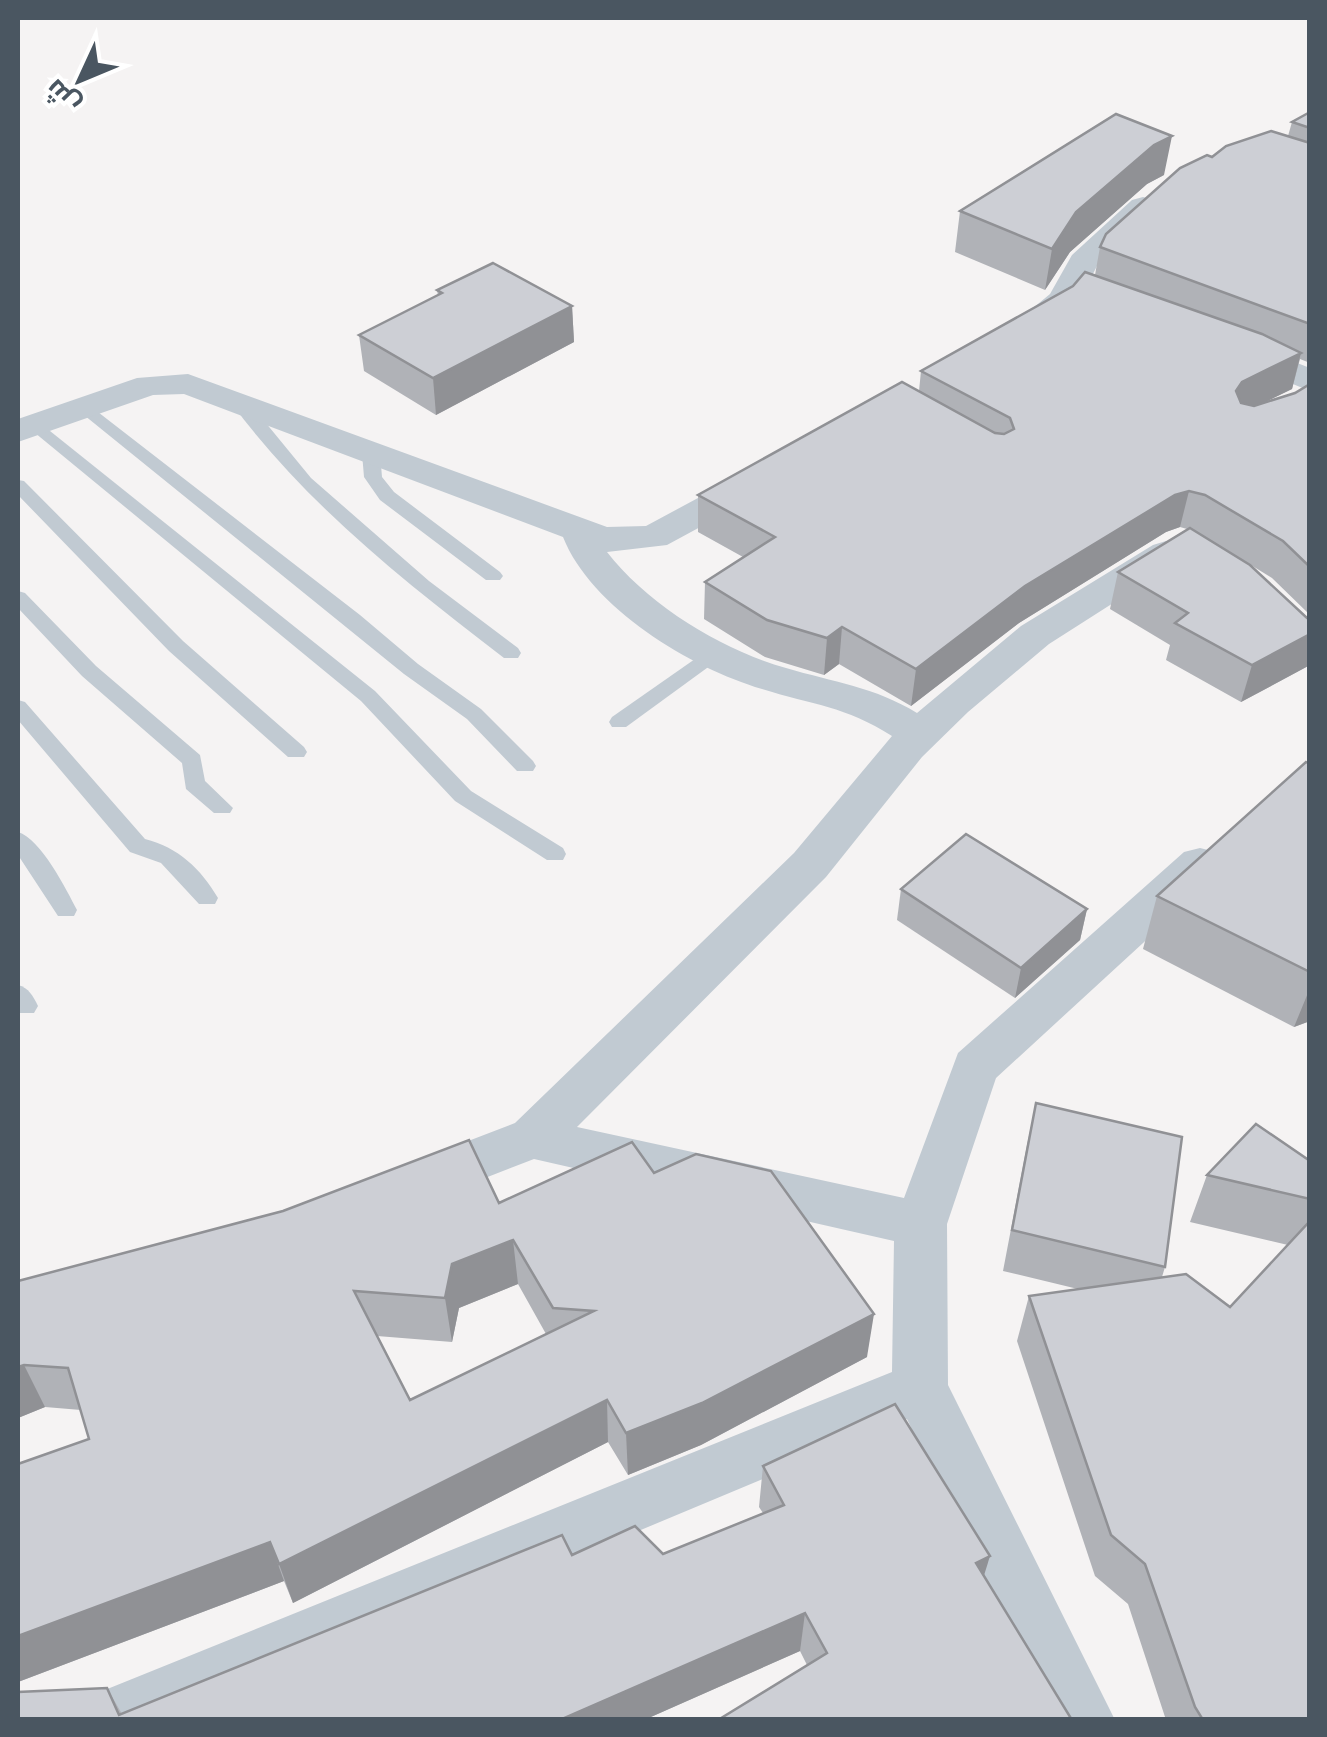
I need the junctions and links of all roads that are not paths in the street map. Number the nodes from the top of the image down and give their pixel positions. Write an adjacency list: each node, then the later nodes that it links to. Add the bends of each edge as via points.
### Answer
1 (1177, 183): 3 (street, via 1144,205 1079,268 1085,295)
2 (1200, 338): 4 (street, via 1266,359)
3 (991, 348)
4 (1304, 394)
5 (241, 404): 6 (street, via 176,382); 8 (street); 16 (lane, via 305,482)
6 (85, 407): 7 (street); 21 (lane, via 474,714)
7 (26, 428): 25 (lane, via 368,696 463,796)
8 (371, 452): 11 (street); 13 (lane, via 374,482 387,496)
9 (776, 470): 11 (street, via 654,537 628,541)
10 (18, 485): 20 (lane, via 176,646)
11 (580, 532): 15 (street, via 596,567 666,623)
12 (1211, 562): 19 (street, via 1181,543 1035,635)
13 (493, 576)
14 (18, 596): 22 (lane, via 89,671 192,760 194,784)
15 (716, 652): 18 (lane); 19 (street, via 764,676 863,701)
16 (511, 653)
17 (18, 707): 26 (lane, via 138,846 160,849)
18 (619, 722)
19 (920, 734): 28 (street, via 810,865)
20 (296, 752)
21 (524, 766)
22 (222, 808)
23 (1237, 831): 30 (street, via 975,1067)
24 (18, 840): 27 (lane)
25 (555, 854)
26 (207, 898)
27 (66, 910)
28 (533, 1138): 29 (street); 30 (street)
29 (386, 1194)
30 (921, 1224): 31 (street)
31 (920, 1387): 32 (street); 33 (street)
32 (107, 1720)
33 (1083, 1720)

